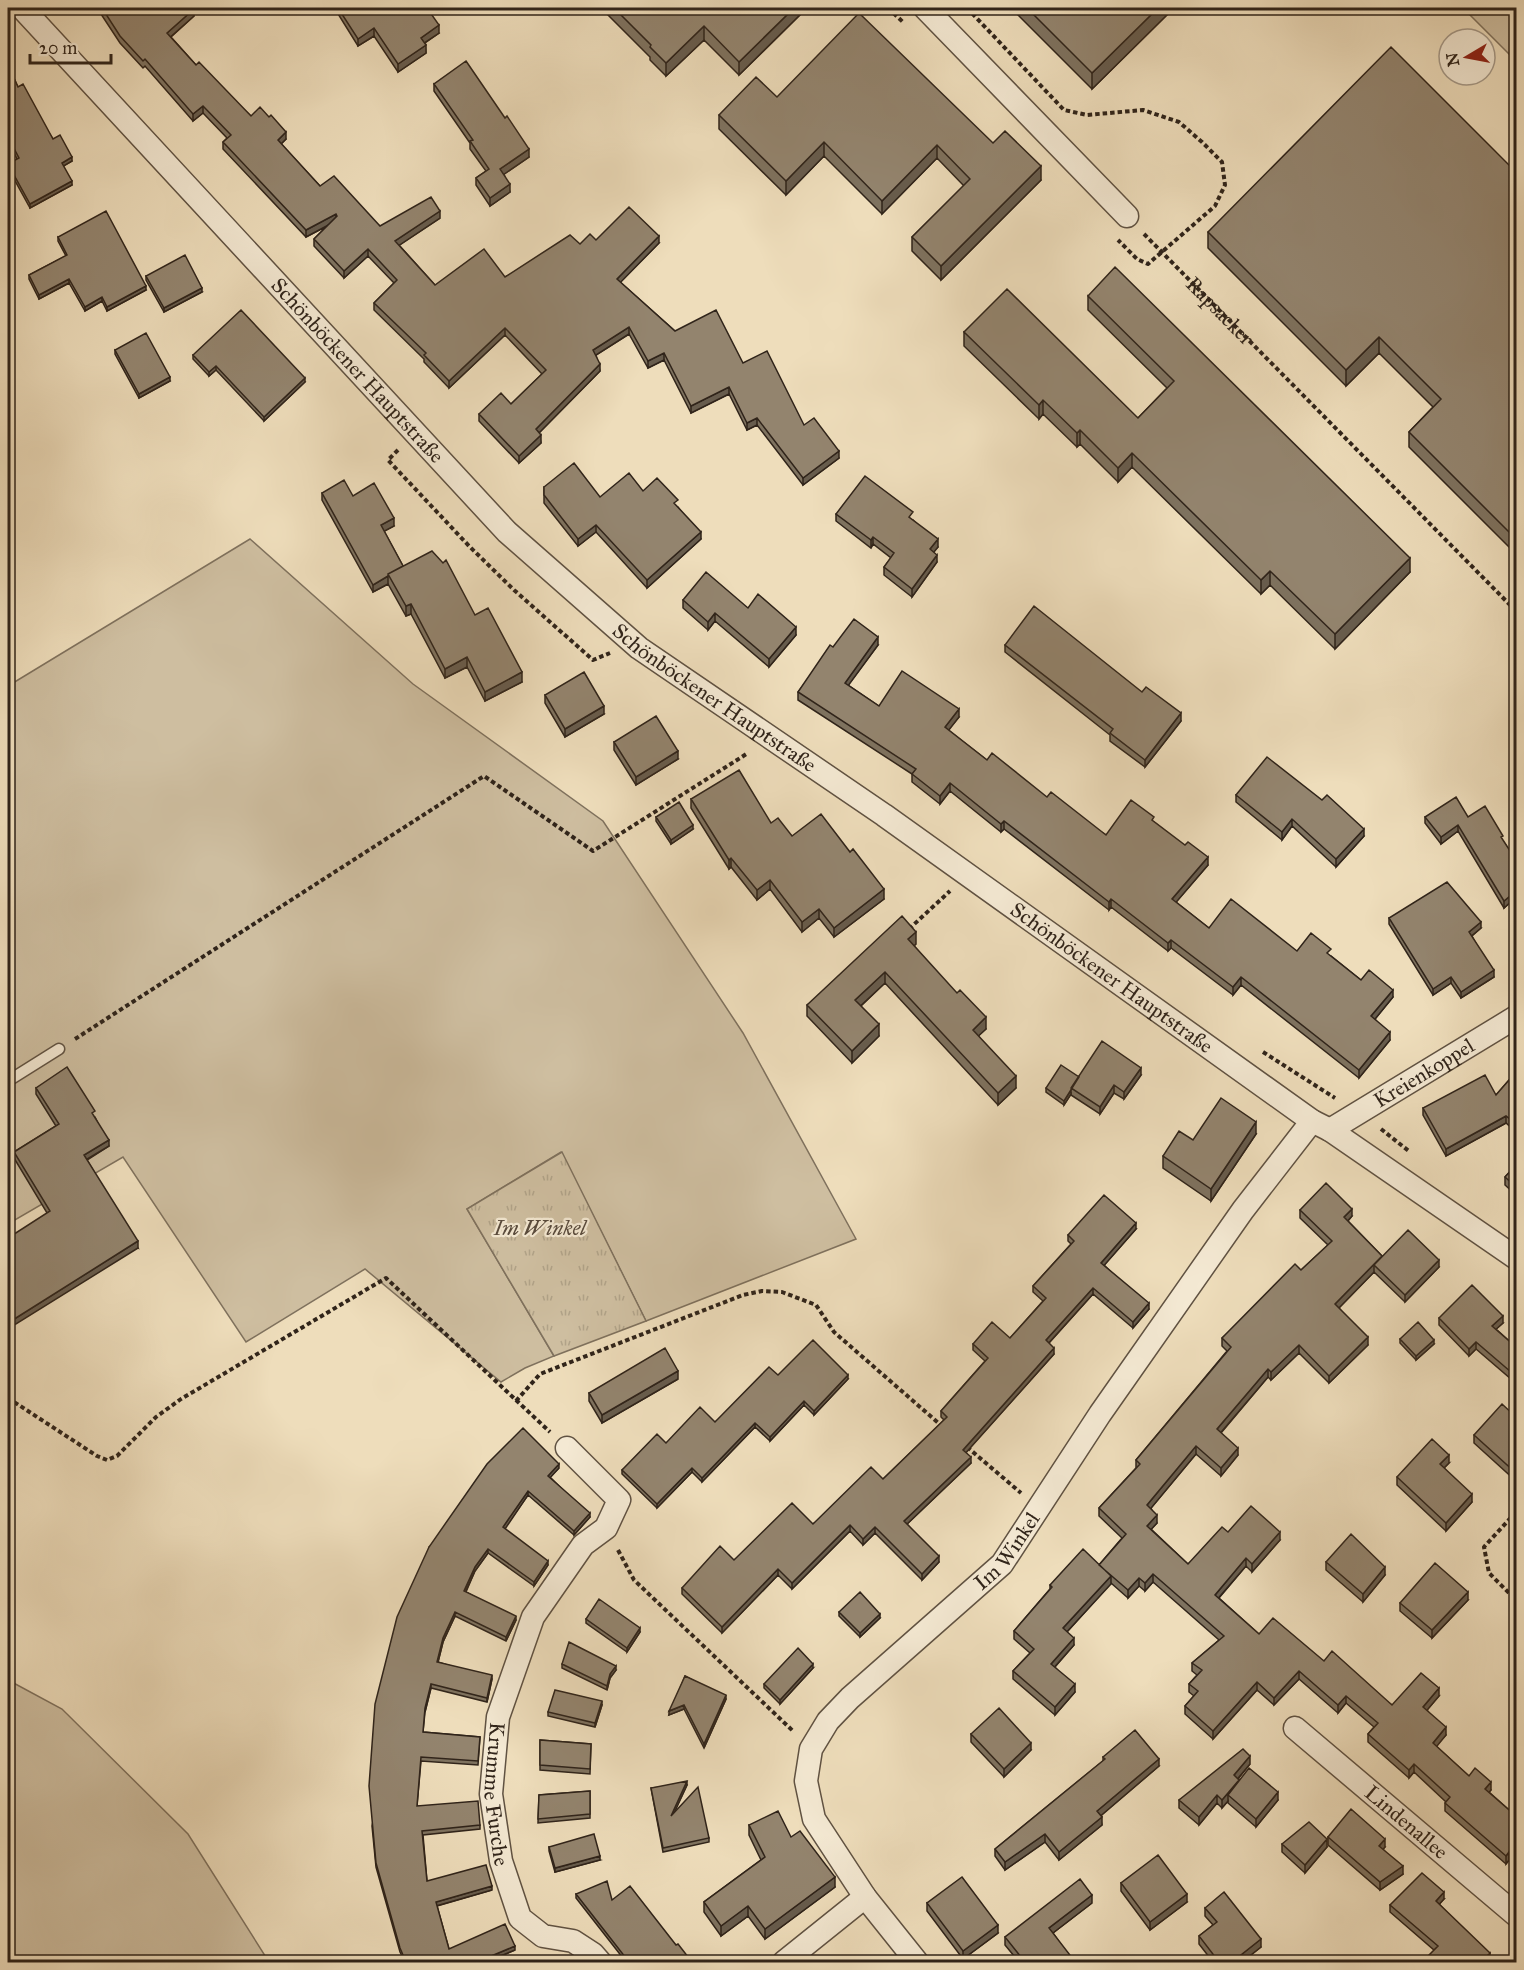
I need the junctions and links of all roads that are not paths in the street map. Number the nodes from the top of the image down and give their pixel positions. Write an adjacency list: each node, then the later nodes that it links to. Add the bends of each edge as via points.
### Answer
1 (22, 8): 7 (street, Schönböckener Hauptstraße, via 507,532 639,648 892,821)
2 (925, 8): 3 (street)
3 (1126, 216)
4 (1516, 1017): 7 (street, Kreienkoppel, via 1359,1111)
5 (59, 1049): 6 (lane)
6 (8, 1081)
7 (1321, 1125): 8 (street, Schönböckener Hauptstraße); 11 (street, Im Winkel, via 1243,1210 1100,1413 1002,1564 850,1698 828,1721 811,1749 806,1781 814,1819)
8 (1516, 1258)
9 (567, 1448): 13 (street, Krumme Furche, via 619,1500 606,1528 583,1545 533,1617 498,1717 491,1794 501,1861 520,1918 543,1936 573,1941)
10 (1295, 1728): 12 (street, Lindenallee)
11 (865, 1897): 14 (street); 15 (street, Im Winkel)
12 (1516, 1915)
13 (600, 1962)
14 (784, 1962)
15 (917, 1962)

